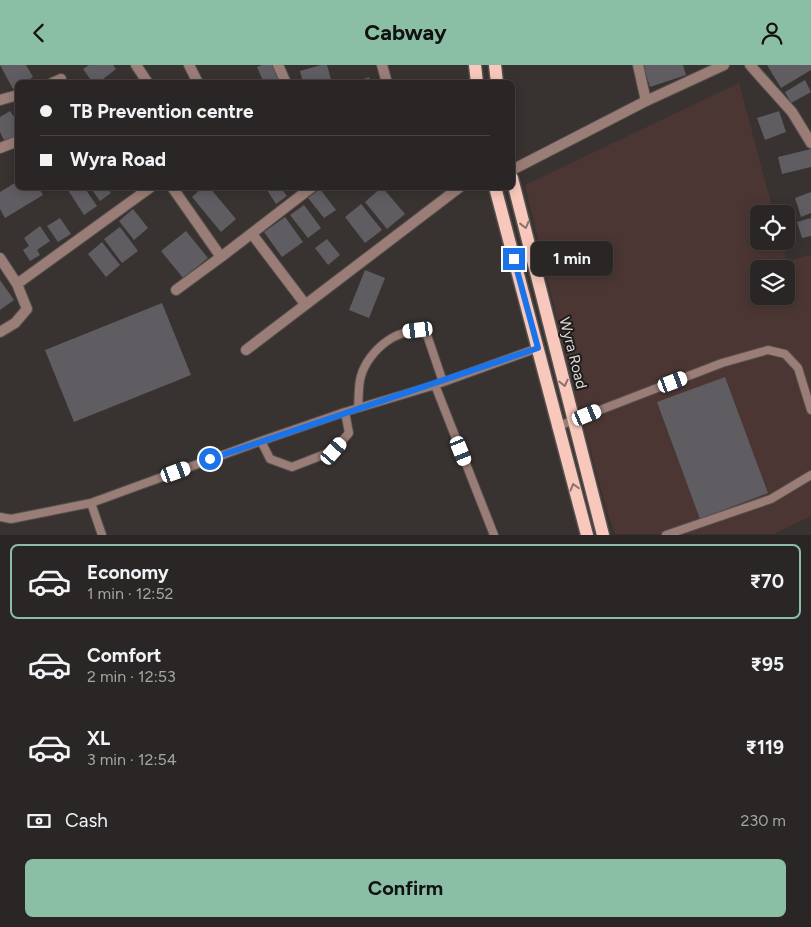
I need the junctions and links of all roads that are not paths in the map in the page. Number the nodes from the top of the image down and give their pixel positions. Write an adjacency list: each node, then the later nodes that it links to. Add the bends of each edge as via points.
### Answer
1 (136, 65): 10 (street)
2 (189, 65): 11 (street)
3 (278, 65): 12 (street)
4 (382, 65): 13 (street)
5 (476, 65): 14 (main road)
6 (495, 65): 15 (main road)
7 (638, 65): 18 (street)
8 (724, 65): 18 (street)
9 (750, 65): 20 (street, via 792,111)
10 (146, 80)
11 (196, 80)
12 (285, 80)
13 (386, 80)
14 (477, 80)
15 (497, 80)
16 (15, 96): 17 (street)
17 (0, 100)
18 (646, 101): 22 (street)
19 (15, 142): 21 (street)
20 (811, 143)
21 (0, 148)
22 (515, 168)
23 (147, 190): 32 (street)
24 (174, 190): 30 (street)
25 (308, 190): 29 (street)
26 (456, 190): 34 (street)
27 (496, 190): 36 (main road)
28 (515, 190): 42 (main road, Wyra Road, one-way to 42)
29 (252, 234): 30 (street); 34 (street)
30 (221, 257): 33 (street)
31 (0, 258): 32 (street)
32 (17, 284): 35 (street, via 27,309 15,323)
33 (176, 290)
34 (305, 304): 37 (street)
35 (0, 332)
36 (538, 348): 38 (lane); 43 (main road)
37 (246, 350)
38 (439, 383): 39 (lane); 39 (lane, via 427,335 418,330 398,333 373,356 361,375); 49 (lane)
39 (358, 408): 41 (lane)
40 (811, 410): 42 (lane, via 798,368 785,354 768,350 722,363)
41 (345, 411): 44 (lane); 44 (lane, via 349,433 334,451 292,467 270,459)
42 (573, 421): 43 (lane); 51 (main road, Wyra Road)
43 (556, 427): 50 (main road, one-way to 43)
44 (261, 441): 46 (lane)
45 (811, 475): 52 (lane, via 771,499)
46 (91, 503): 47 (lane, via 11,519); 48 (lane)
47 (0, 517)
48 (102, 535)
49 (494, 535)
50 (586, 535)
51 (603, 535)
52 (666, 535)

